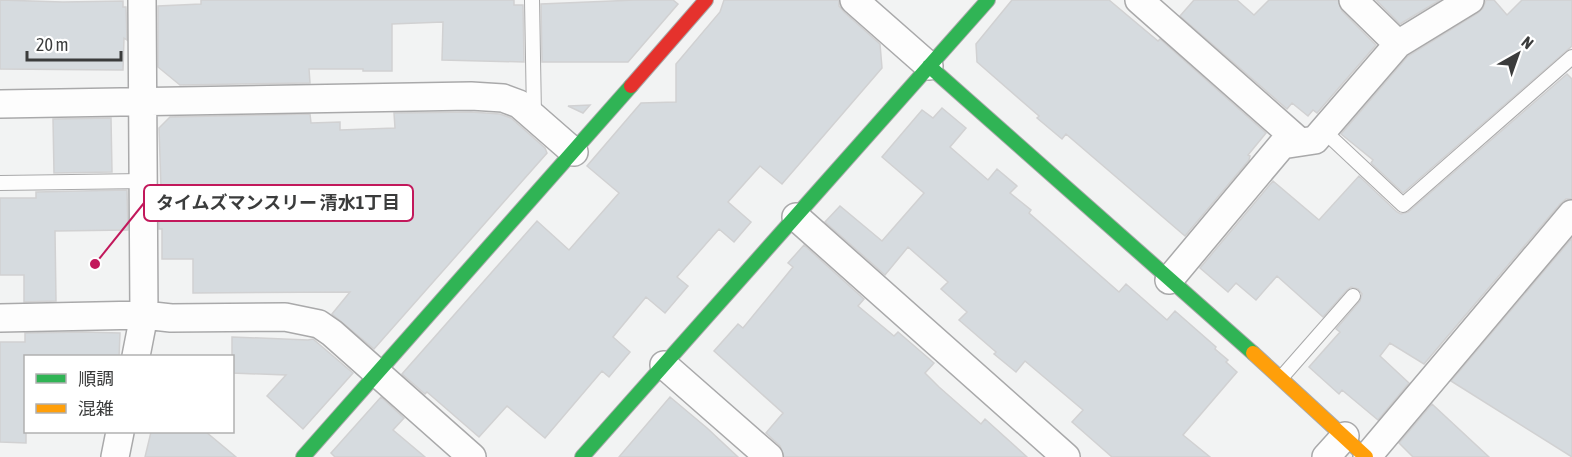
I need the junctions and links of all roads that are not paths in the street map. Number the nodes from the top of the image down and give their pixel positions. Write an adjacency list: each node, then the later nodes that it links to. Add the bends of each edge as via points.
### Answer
1 (142, 0): 12 (street)
2 (532, 0): 14 (lane)
3 (706, 0): 17 (street)
4 (854, 0): 11 (street)
5 (988, 0): 11 (street)
6 (1139, 0): 16 (street)
7 (1353, 0): 9 (street)
8 (1470, 0): 9 (street)
9 (1398, 44): 15 (street)
10 (1572, 57): 15 (lane, via 1403,205)
11 (929, 66): 21 (street); 22 (street)
12 (144, 102): 13 (street); 14 (street, via 471,96 503,98 519,104); 18 (street)
13 (0, 104)
14 (534, 117): 17 (street)
15 (1324, 131): 16 (street, via 1315,140)
16 (1300, 142): 22 (street, via 1282,145)
17 (574, 152): 28 (street)
18 (143, 181): 19 (lane); 24 (street)
19 (0, 183)
20 (1572, 214): 39 (street)
21 (796, 217): 27 (street); 37 (street)
22 (1169, 280): 29 (street)
23 (1353, 296): 29 (lane)
24 (144, 315): 25 (street); 26 (street); 28 (street, via 301,319 333,333)
25 (0, 318)
26 (136, 355)
27 (664, 365): 35 (street); 36 (street)
28 (377, 373): 33 (street); 34 (street)
29 (1281, 378): 31 (street)
30 (120, 433): 32 (street)
31 (1345, 436): 38 (street); 39 (street)
32 (115, 457)
33 (303, 457)
34 (472, 457)
35 (582, 457)
36 (769, 457)
37 (1066, 457)
38 (1326, 457)
39 (1367, 457)

